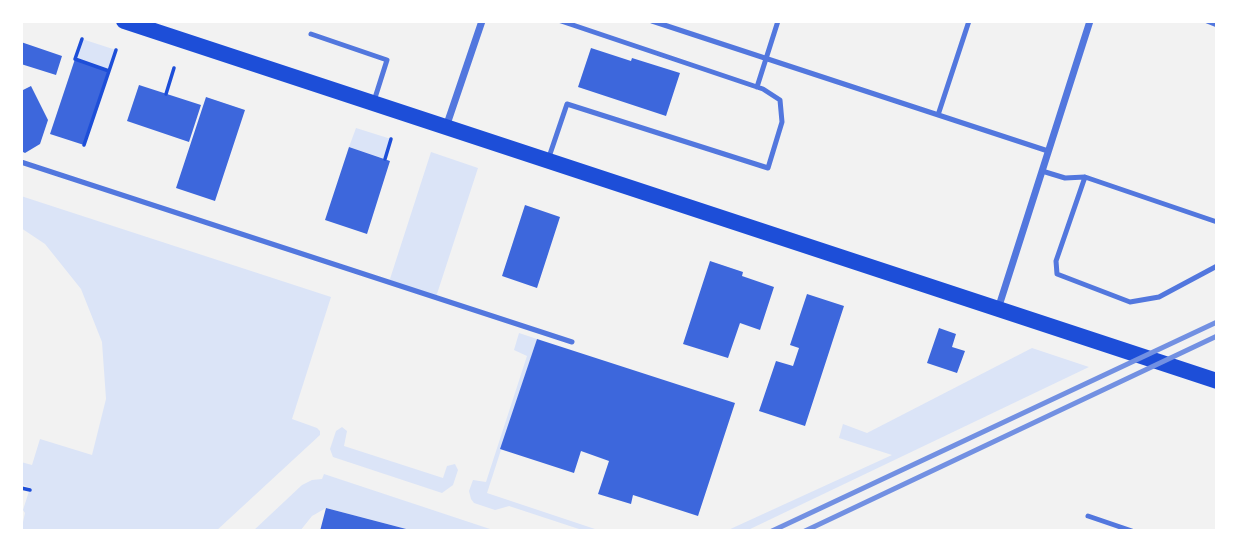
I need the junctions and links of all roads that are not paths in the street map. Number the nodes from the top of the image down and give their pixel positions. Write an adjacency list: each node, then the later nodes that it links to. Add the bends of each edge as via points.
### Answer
1 (124, 21): 13 (main road)
2 (482, 21): 15 (street)
3 (561, 21): 12 (lane)
4 (652, 21): 11 (lane)
5 (778, 21): 11 (lane)
6 (969, 21): 14 (lane)
7 (1090, 21): 16 (street)
8 (1207, 21): 9 (lane)
9 (1217, 25)
10 (311, 34): 13 (lane, via 387,60)
11 (766, 57): 12 (lane); 14 (lane)
12 (757, 87): 18 (lane, via 780,100 782,122 768,168 567,104)
13 (373, 104): 15 (main road)
14 (938, 115): 16 (lane)
15 (446, 128): 18 (main road)
16 (1048, 151): 19 (street)
17 (21, 162): 24 (lane)
18 (548, 162): 23 (main road)
19 (1042, 171): 20 (lane); 23 (street)
20 (1085, 177): 21 (lane); 22 (lane, via 1056,261 1057,274 1130,302 1158,297)
21 (1217, 222)
22 (1217, 266)
23 (998, 309): 25 (main road)
24 (572, 342)
25 (1217, 381)
26 (1088, 516): 27 (lane)
27 (1132, 531)

